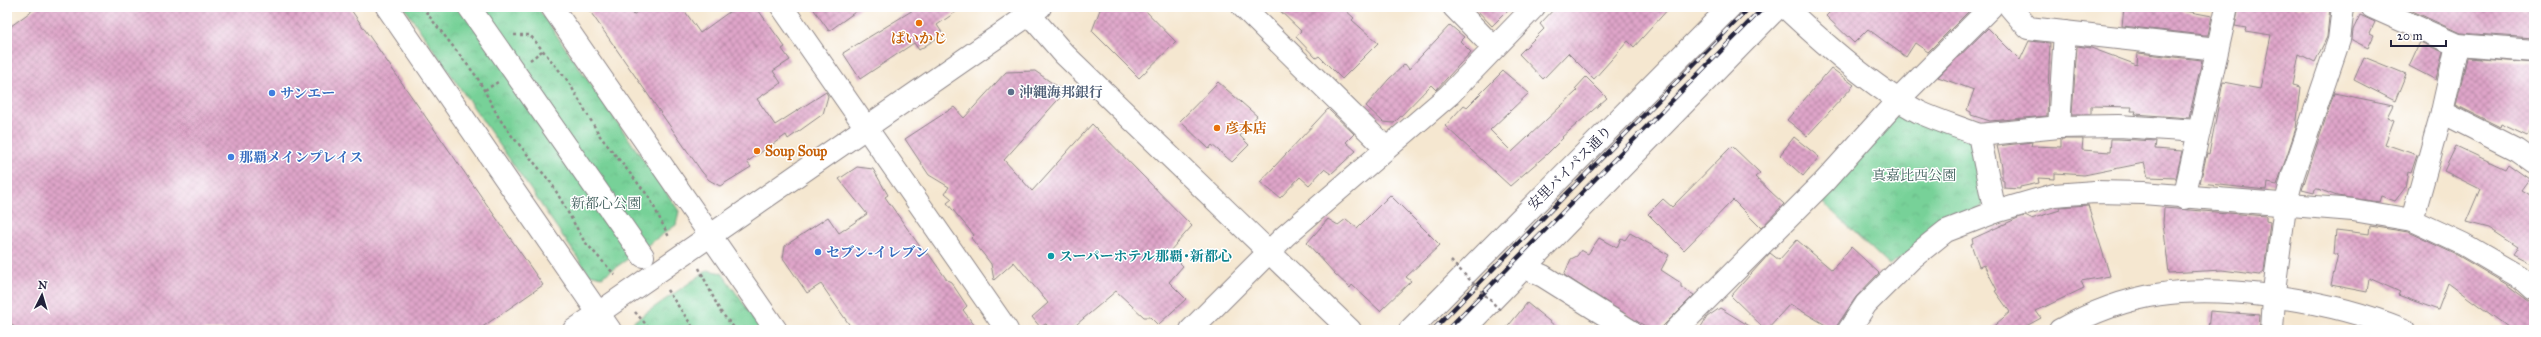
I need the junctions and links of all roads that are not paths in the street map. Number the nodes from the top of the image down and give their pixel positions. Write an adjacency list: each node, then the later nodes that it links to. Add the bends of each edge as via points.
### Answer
1 (387, 7): 40 (main road)
2 (469, 7): 36 (main road)
3 (552, 7): 34 (main road)
4 (782, 7): 24 (main road)
5 (1243, 7): 28 (main road)
6 (1454, 7): 19 (main road)
7 (1534, 7): 19 (main road)
8 (1730, 7): 46 (main road, 安里バイパス通り)
9 (1778, 7): 37 (main road)
10 (1785, 7): 22 (main road, via 1809,30)
11 (1991, 7): 22 (main road)
12 (2010, 7): 17 (main road, via 2028,28)
13 (2227, 7): 20 (main road)
14 (2343, 7): 31 (main road, via 2339,40)
15 (2372, 7): 18 (main road)
16 (1030, 10): 24 (main road); 35 (main road, via 1064,54)
17 (2065, 32): 20 (main road); 25 (main road)
18 (2457, 45): 21 (main road); 23 (main road)
19 (1494, 48): 28 (main road, via 1448,95)
20 (2218, 49): 26 (main road)
21 (2534, 51)
22 (1898, 100): 27 (main road, via 1920,112); 49 (main road, via 1824,182)
23 (2442, 112): 29 (main road, via 2517,150); 33 (main road)
24 (865, 127): 34 (main road); 43 (main road)
25 (2059, 127): 26 (main road, via 2119,126); 27 (main road)
26 (2199, 131): 30 (main road)
27 (1979, 135): 32 (main road)
28 (1386, 148): 35 (main road)
29 (2534, 162)
30 (2184, 198): 31 (main road); 32 (main road, via 2143,193 2095,192 2054,195)
31 (2285, 206): 33 (main road, via 2353,210); 39 (main road)
32 (1995, 212): 50 (main road, via 1946,231 1911,259 1866,304)
33 (2412, 220): 38 (main road, via 2464,244 2523,279)
34 (711, 236): 40 (main road); 42 (main road)
35 (1268, 252): 44 (main road); 45 (main road)
36 (643, 256)
37 (1523, 267): 47 (main road); 48 (main road, via 1543,276)
38 (2534, 289)
39 (2273, 296): 51 (main road, via 2226,291 2181,291 2144,296 2083,317); 52 (main road); 53 (main road, via 2335,307)
40 (604, 321): 41 (main road)
41 (574, 330)
42 (776, 330)
43 (1007, 330)
44 (1191, 330)
45 (1350, 330)
46 (1410, 330)
47 (1463, 330)
48 (1629, 330)
49 (1676, 330)
50 (1849, 330)
51 (2060, 330)
52 (2272, 330)
53 (2404, 330)

